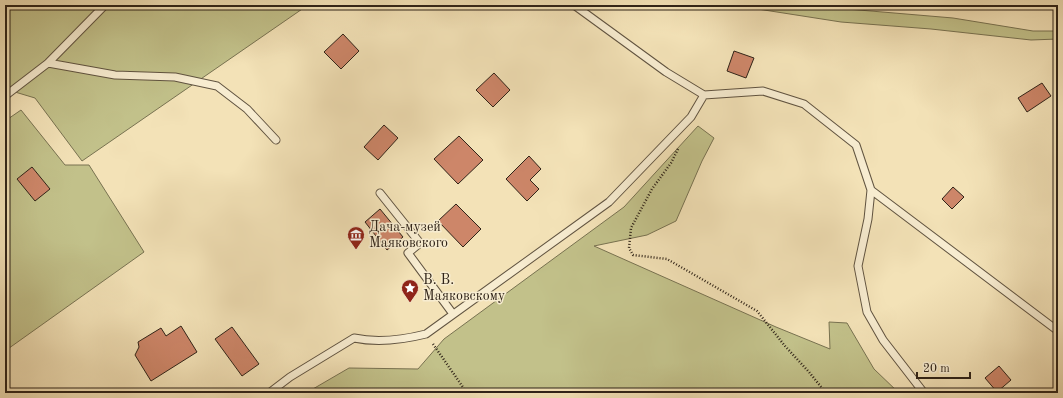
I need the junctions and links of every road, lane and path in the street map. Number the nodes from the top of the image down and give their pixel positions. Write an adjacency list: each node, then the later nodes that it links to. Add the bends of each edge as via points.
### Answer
1 (104, 5): 3 (lane)
2 (574, 5): 4 (lane, via 666,72)
3 (48, 63): 5 (lane); 6 (lane, via 115,75 175,76 217,86 247,109)
4 (704, 95): 8 (lane, via 763,91 804,104 856,145); 10 (lane, via 691,117 609,202)
5 (5, 96)
6 (276, 140)
7 (682, 144): 15 (path, via 652,188 631,228 629,248 633,254 667,259 757,311)
8 (871, 190): 11 (lane); 16 (lane, via 858,266 867,312 882,340)
9 (380, 193): 10 (lane, via 420,243 408,253)
10 (453, 314): 12 (lane)
11 (1058, 331)
12 (426, 334): 13 (lane, via 370,342 354,338 290,377); 14 (path)
13 (269, 393)
14 (467, 393)
15 (826, 393)
16 (924, 393)

